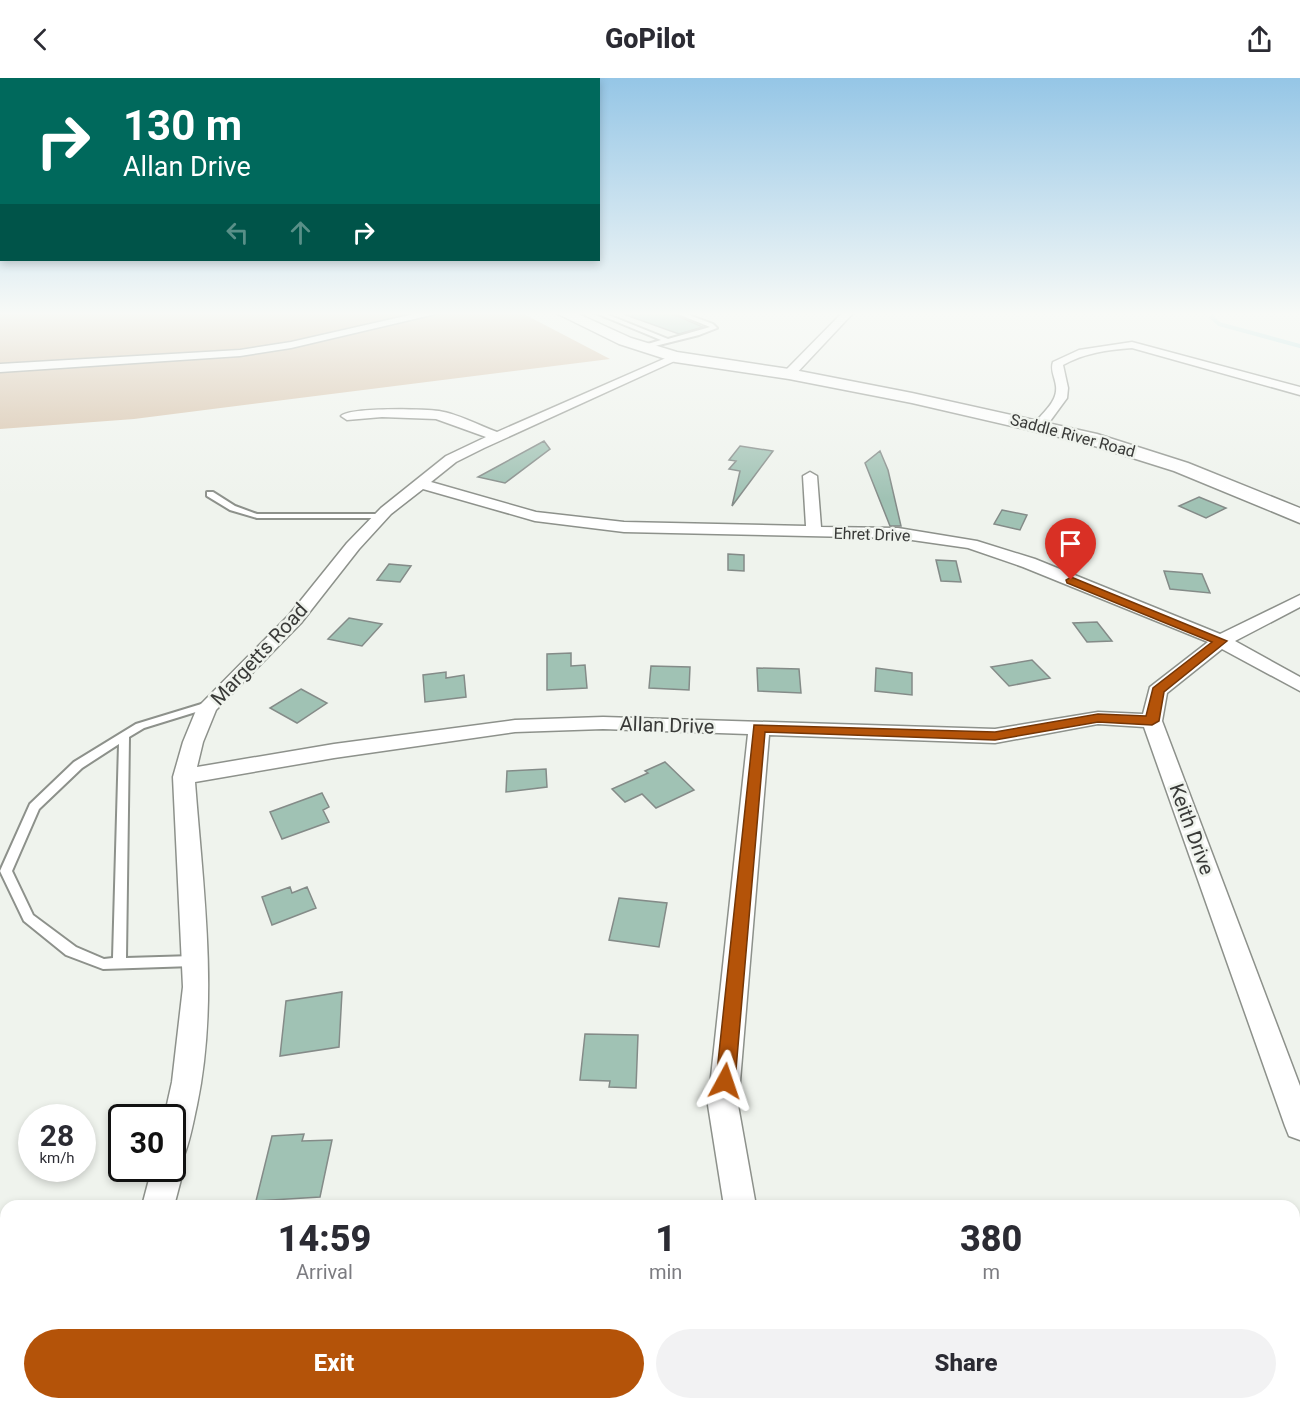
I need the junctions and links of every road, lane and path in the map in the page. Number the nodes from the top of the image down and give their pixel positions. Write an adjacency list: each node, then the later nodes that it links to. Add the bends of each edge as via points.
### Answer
1 (621, 374): 8 (street, Margetts Road)
2 (789, 374): 7 (main road, Saddle River Road)
3 (1057, 374): 7 (street, via 1062,388 1060,400)
4 (1236, 374): 5 (street)
5 (1300, 392)
6 (347, 416): 8 (street, via 438,415)
7 (1040, 425): 13 (main road, Saddle River Road, via 1140,452)
8 (498, 437): 10 (street, Margetts Road, via 451,459)
9 (810, 476): 14 (street)
10 (419, 483): 12 (street, Margetts Road); 14 (street, Ehret Drive, via 535,516 624,527)
11 (210, 494): 12 (lane, via 225,505 257,516)
12 (381, 516): 18 (street, Margetts Road, via 295,619)
13 (1300, 516)
14 (814, 532): 16 (street, Ehret Drive, via 898,533 971,544 1029,563)
15 (1300, 600): 16 (street, Keith Drive)
16 (1221, 641): 17 (street, Ehret Drive); 19 (street, Keith Drive, via 1157,691)
17 (1300, 685)
18 (212, 704): 21 (lane, via 140,726); 22 (street, Margetts Road, via 193,742)
19 (1152, 721): 20 (street, Allan Drive, via 1098,718 995,736); 26 (street, Keith Drive)
20 (759, 728): 22 (street, Allan Drive, via 603,723 515,726); 29 (street, via 723,1105)
21 (124, 736): 24 (lane); 24 (lane, via 78,765 34,807 6,872 28,918 71,951 103,964)
22 (184, 777): 23 (street, Margetts Road)
23 (195, 961): 24 (lane); 25 (street, Margetts Road, via 196,987)
24 (119, 963)
25 (182, 1104)
26 (1300, 1126)
27 (164, 1182): 28 (street)
28 (160, 1200)
29 (739, 1200)

